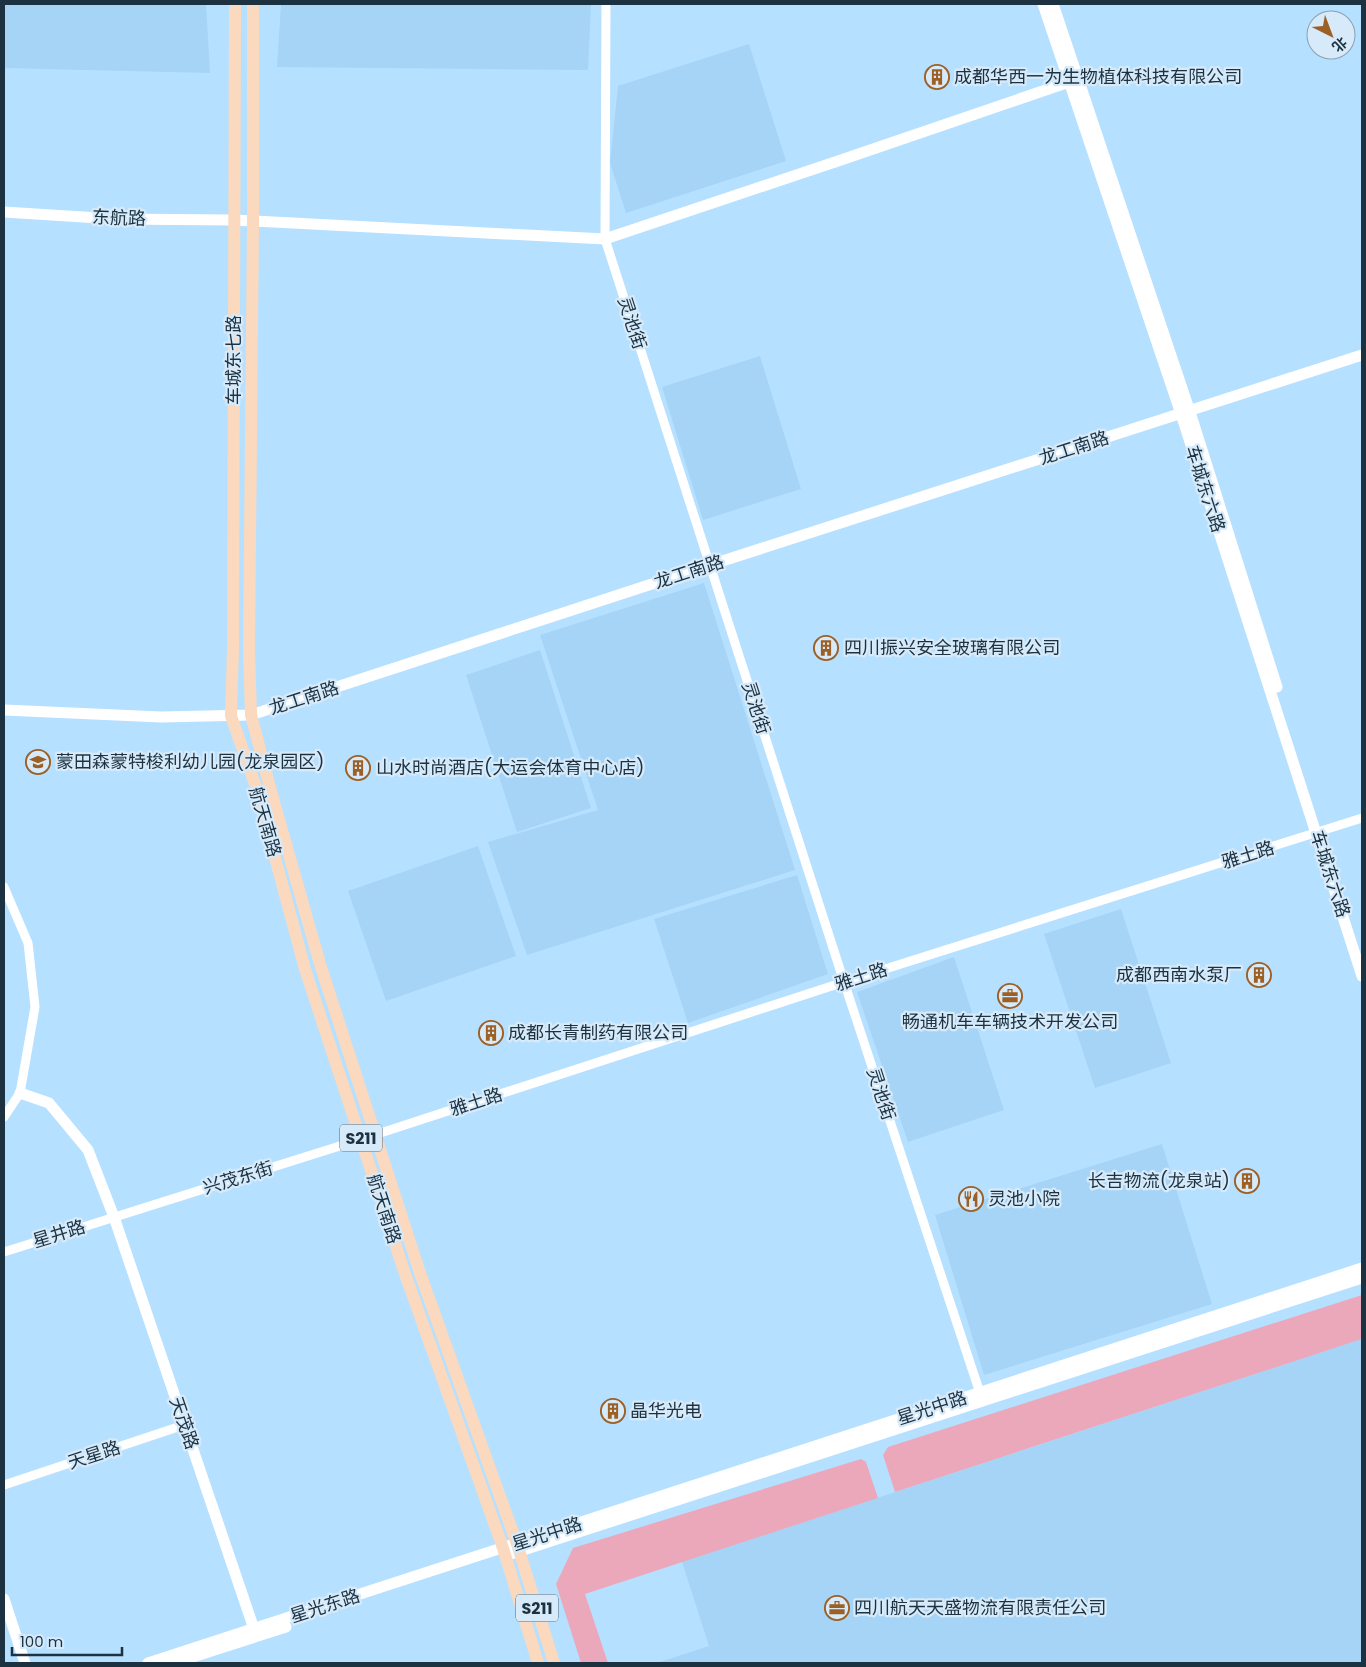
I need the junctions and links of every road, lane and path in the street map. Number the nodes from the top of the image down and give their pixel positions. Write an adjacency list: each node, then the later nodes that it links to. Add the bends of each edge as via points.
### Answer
1 (235, 4): 8 (main road, 车城东七路)
2 (253, 4): 9 (main road, 车城东七路)
3 (606, 4): 10 (street, 灵池街)
4 (1043, 4): 6 (street, 车城东六路)
5 (1053, 4): 12 (street, 车城东六路)
6 (1069, 82): 10 (street); 12 (street, 车城东六路)
7 (4, 212): 8 (street, 东航路, via 115,219)
8 (234, 220): 9 (street, 东航路); 16 (main road, 车城东七路)
9 (253, 222): 10 (street, 东航路); 15 (main road, 车城东七路)
10 (605, 239): 13 (street, 灵池街)
11 (1362, 355): 12 (street, 龙工南路)
12 (1185, 413): 13 (street, 龙工南路); 18 (street, 车城东六路)
13 (710, 565): 15 (street, 龙工南路); 22 (street, 灵池街)
14 (4, 710): 16 (street, 龙工南路, via 161,717)
15 (251, 715): 16 (street, 龙工南路); 25 (main road, 航天南路 / S211, via 320,964)
16 (230, 716): 26 (main road, 航天南路 / S211, via 256,787 305,969)
17 (1362, 818): 18 (street, 雅土路)
18 (1320, 832): 20 (street, 车城东六路); 21 (street, 车城东六路); 22 (street, 雅土路)
19 (4, 887): 23 (street, via 28,943 35,1006)
20 (1362, 950)
21 (1362, 976)
22 (844, 982): 25 (street, 雅土路); 31 (street, 灵池街)
23 (20, 1093): 24 (street); 27 (street, 天茂路, via 49,1103 88,1150)
24 (4, 1117)
25 (375, 1135): 26 (street, 雅土路); 34 (main road, 航天南路 / S211)
26 (362, 1139): 27 (street, 兴茂东街); 35 (main road, 航天南路 / S211, via 405,1274)
27 (114, 1217): 28 (street, 星井路); 32 (street, 天茂路)
28 (4, 1252)
29 (1362, 1268): 31 (street, 星光中路)
30 (1362, 1278): 31 (street, 星光中路)
31 (981, 1397): 34 (street, 星光中路)
32 (184, 1425): 33 (street, 天星路); 37 (street, 天茂路)
33 (4, 1485)
34 (518, 1548): 35 (street, 星光中路); 42 (main road, S211)
35 (503, 1552): 37 (street, 星光东路); 40 (street, 星光东路); 41 (main road, S211)
36 (4, 1599): 38 (street)
37 (254, 1629): 39 (street, 星光东路)
38 (25, 1663)
39 (148, 1663)
40 (174, 1663)
41 (538, 1663)
42 (554, 1663)

